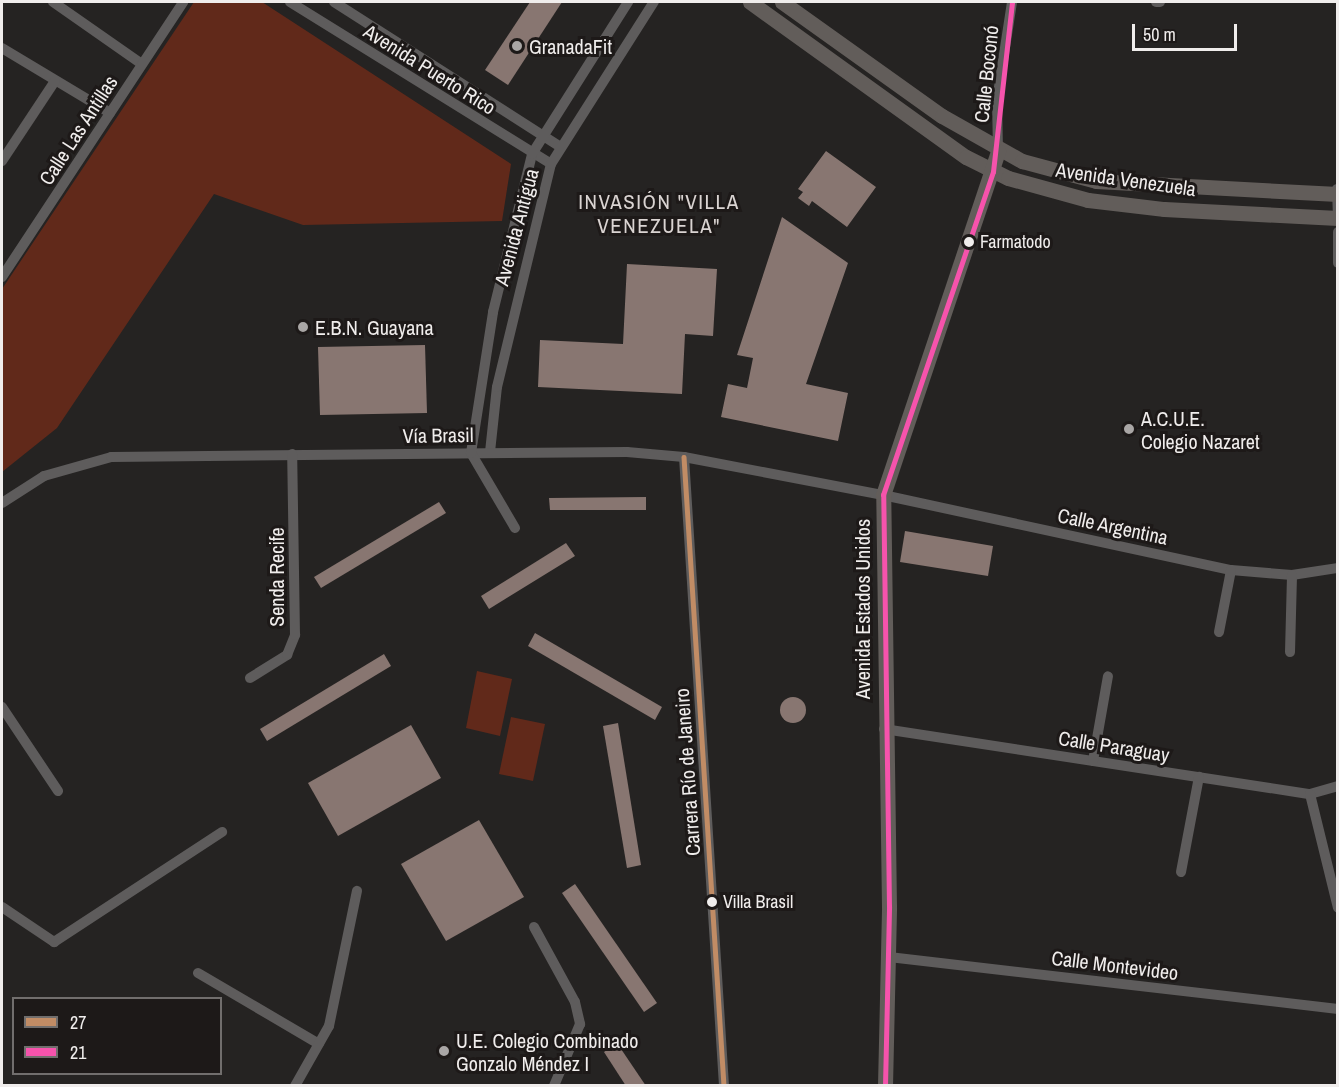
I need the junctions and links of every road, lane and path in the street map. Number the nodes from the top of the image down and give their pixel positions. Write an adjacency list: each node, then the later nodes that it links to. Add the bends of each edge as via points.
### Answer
1 (53, 2): 11 (street)
2 (183, 2): 11 (street, Calle Las Antillas)
3 (290, 2): 17 (street, Avenida Puerto Rico)
4 (334, 2): 14 (street, Avenida Puerto Rico)
5 (628, 2): 14 (street, Avenida Antigua)
6 (654, 2): 15 (street, Avenida Antigua)
7 (750, 2): 20 (street, Avenida Venezuela)
8 (782, 2): 16 (street, Avenida Venezuela)
9 (1012, 2): 16 (street, Calle Boconó, via 998,100)
10 (2, 48): 12 (street)
11 (142, 64): 13 (street, Calle Las Antillas)
12 (55, 81): 13 (street); 18 (street)
13 (110, 113): 25 (street, Calle Las Antillas)
14 (542, 137): 15 (street, Avenida Puerto Rico); 17 (street, Avenida Antigua)
15 (561, 147): 19 (street, Avenida Antigua)
16 (998, 151): 20 (street, Avenida Estados Unidos); 21 (street, Avenida Venezuela, via 1096,181)
17 (532, 154): 19 (street, Avenida Puerto Rico); 27 (street, Avenida Antigua, via 494,312)
18 (2, 161)
19 (552, 164): 26 (street, Avenida Antigua, via 496,387)
20 (993, 172): 22 (street, Avenida Venezuela, via 1088,200); 30 (street, Avenida Estados Unidos)
21 (1337, 192): 22 (street)
22 (1338, 217)
23 (1338, 232): 24 (street)
24 (1338, 263)
25 (2, 278)
26 (490, 452): 27 (street, Vía Brasil); 29 (street, Vía Brasil)
27 (471, 453): 28 (street, Vía Brasil); 32 (street)
28 (292, 454): 31 (street, Vía Brasil, via 111,458 44,476); 39 (street, Senda Recife, via 295,635 287,655)
29 (684, 457): 30 (street, Vía Brasil); 59 (street, Carrera Río de Janeiro)
30 (883, 495): 34 (street, Calle Argentina); 41 (street, Avenida Estados Unidos)
31 (2, 503)
32 (515, 528)
33 (1338, 568): 35 (street, Calle Argentina)
34 (1231, 570): 35 (street, Calle Argentina); 36 (street)
35 (1292, 575): 37 (street)
36 (1219, 632)
37 (1290, 652)
38 (1108, 676): 42 (street)
39 (250, 678)
40 (2, 707): 45 (street)
41 (884, 729): 42 (street, Calle Paraguay); 53 (street, Avenida Estados Unidos)
42 (1093, 761): 43 (street, Calle Paraguay)
43 (1199, 777): 46 (street, Calle Paraguay); 48 (street)
44 (1338, 786): 46 (street, Calle Paraguay)
45 (58, 791)
46 (1310, 794): 51 (street)
47 (222, 832): 50 (street, via 54,942)
48 (1181, 872)
49 (357, 891): 56 (street, via 330,1026)
50 (2, 908)
51 (1338, 908)
52 (534, 927): 58 (street, via 575,1002 580,1024)
53 (889, 957): 55 (street, Calle Montevideo); 60 (street, Avenida Estados Unidos)
54 (198, 973): 56 (street)
55 (1338, 1009)
56 (319, 1044): 57 (street)
57 (295, 1086)
58 (554, 1086)
59 (724, 1086)
60 (885, 1086)

